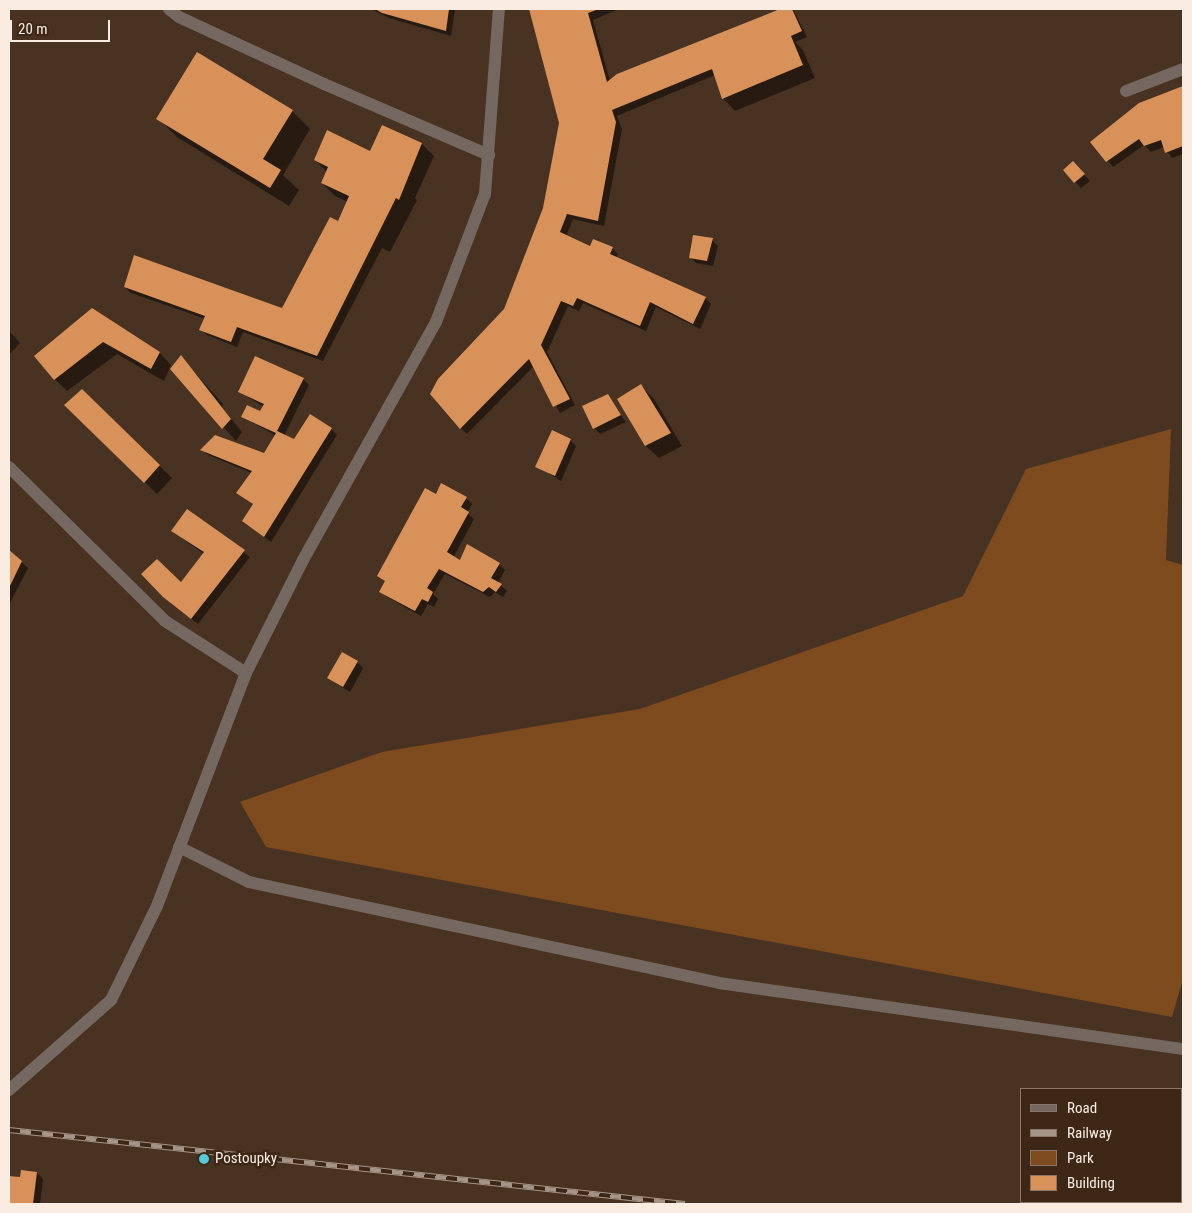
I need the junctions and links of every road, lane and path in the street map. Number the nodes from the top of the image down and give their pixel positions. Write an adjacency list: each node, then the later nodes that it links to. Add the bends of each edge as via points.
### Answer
1 (169, 9): 5 (street, via 179,17 324,84)
2 (499, 9): 5 (street)
3 (1183, 69): 4 (street)
4 (1126, 91)
5 (488, 156): 7 (street, via 485,194 436,322 303,560)
6 (9, 467): 7 (street, via 165,621)
7 (246, 673): 8 (street)
8 (179, 847): 9 (street, via 249,882 719,983); 10 (street, via 157,906 111,1000)
9 (1183, 1049)
10 (9, 1090)

